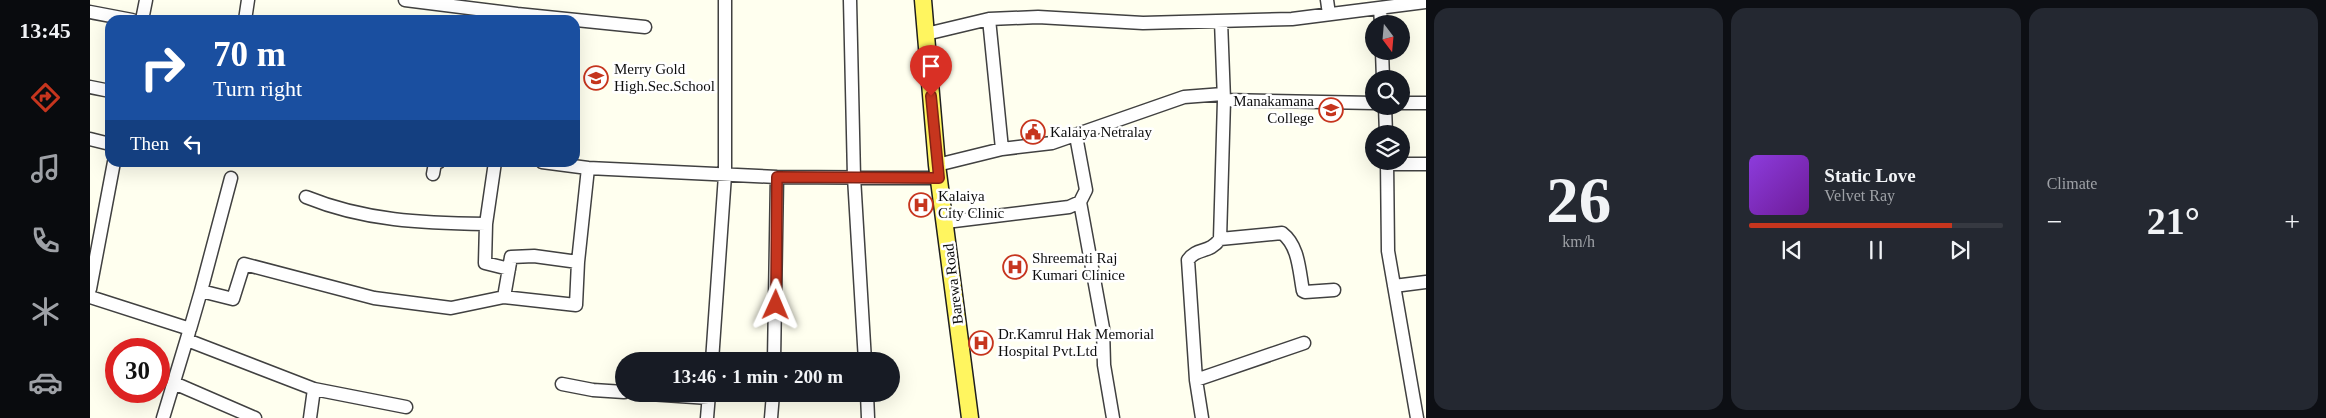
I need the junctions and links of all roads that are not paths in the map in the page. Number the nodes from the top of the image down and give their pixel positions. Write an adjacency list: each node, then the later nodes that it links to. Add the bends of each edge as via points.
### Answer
1 (146, 0): 13 (street)
2 (248, 0): 14 (street)
3 (405, 0): 15 (street)
4 (725, 0): 42 (street)
5 (850, 0): 44 (street)
6 (923, 0): 21 (main road, Barewa Road)
7 (1327, 0): 11 (street)
8 (1426, 2): 9 (street)
9 (1380, 8): 11 (street); 16 (street)
10 (90, 12): 12 (street)
11 (1329, 14): 18 (street, via 1292,19)
12 (106, 15)
13 (143, 15)
14 (245, 15)
15 (503, 15)
16 (1380, 15)
17 (990, 19): 18 (street, via 1038,17 1143,23); 21 (street); 31 (street)
18 (1221, 21): 24 (street)
19 (580, 22): 20 (street)
20 (645, 27)
21 (926, 34): 40 (main road, Barewa Road)
22 (90, 87): 23 (street)
23 (105, 90)
24 (1224, 97): 26 (street); 28 (street, via 1184,97); 50 (street)
25 (1426, 102): 27 (street)
26 (1365, 103)
27 (1410, 103)
28 (1076, 136): 31 (street); 47 (street, via 1086,190)
29 (90, 139): 30 (street)
30 (105, 143)
31 (1002, 148): 40 (street)
32 (1410, 164): 33 (street)
33 (1426, 164)
34 (113, 167): 55 (street)
35 (434, 167): 41 (street)
36 (494, 167): 49 (street)
37 (580, 167): 38 (street)
38 (588, 168): 42 (street); 51 (street)
39 (1387, 170): 54 (street, via 1388,251)
40 (938, 172): 44 (street); 48 (main road, Barewa Road)
41 (433, 174)
42 (725, 175): 43 (street); 62 (street)
43 (777, 177): 44 (street); 63 (street)
44 (854, 177): 64 (street)
45 (231, 178): 57 (street)
46 (306, 197): 49 (street, via 330,207 388,220)
47 (1080, 202): 48 (street, via 1069,208); 81 (street, via 1102,328 1104,365)
48 (946, 222): 80 (main road, Barewa Road)
49 (486, 224): 52 (street, via 485,263)
50 (1220, 239): 56 (street, via 1282,233 1291,240 1296,253 1303,291); 65 (street, via 1214,248 1192,254 1188,260)
51 (578, 262): 52 (street, via 534,256 511,257); 58 (street, via 576,305)
52 (509, 270): 58 (street)
53 (1426, 282): 54 (street)
54 (1394, 286): 83 (street)
55 (90, 289)
56 (1334, 290)
57 (201, 291): 58 (street, via 233,299 244,264 374,298 451,308); 60 (street)
58 (504, 297)
59 (90, 298): 60 (street)
60 (188, 335): 66 (street); 68 (street)
61 (1304, 344): 65 (street)
62 (713, 352)
63 (774, 352)
64 (864, 352)
65 (1196, 380): 82 (street)
66 (174, 383): 74 (street); 75 (street)
67 (562, 384): 69 (street)
68 (314, 389): 73 (street); 76 (street)
69 (615, 391)
70 (709, 402): 77 (street)
71 (772, 402): 78 (street)
72 (867, 402): 79 (street)
73 (406, 406)
74 (163, 418)
75 (256, 418)
76 (310, 418)
77 (708, 418)
78 (771, 418)
79 (868, 418)
80 (970, 418)
81 (1113, 418)
82 (1202, 418)
83 (1417, 418)

